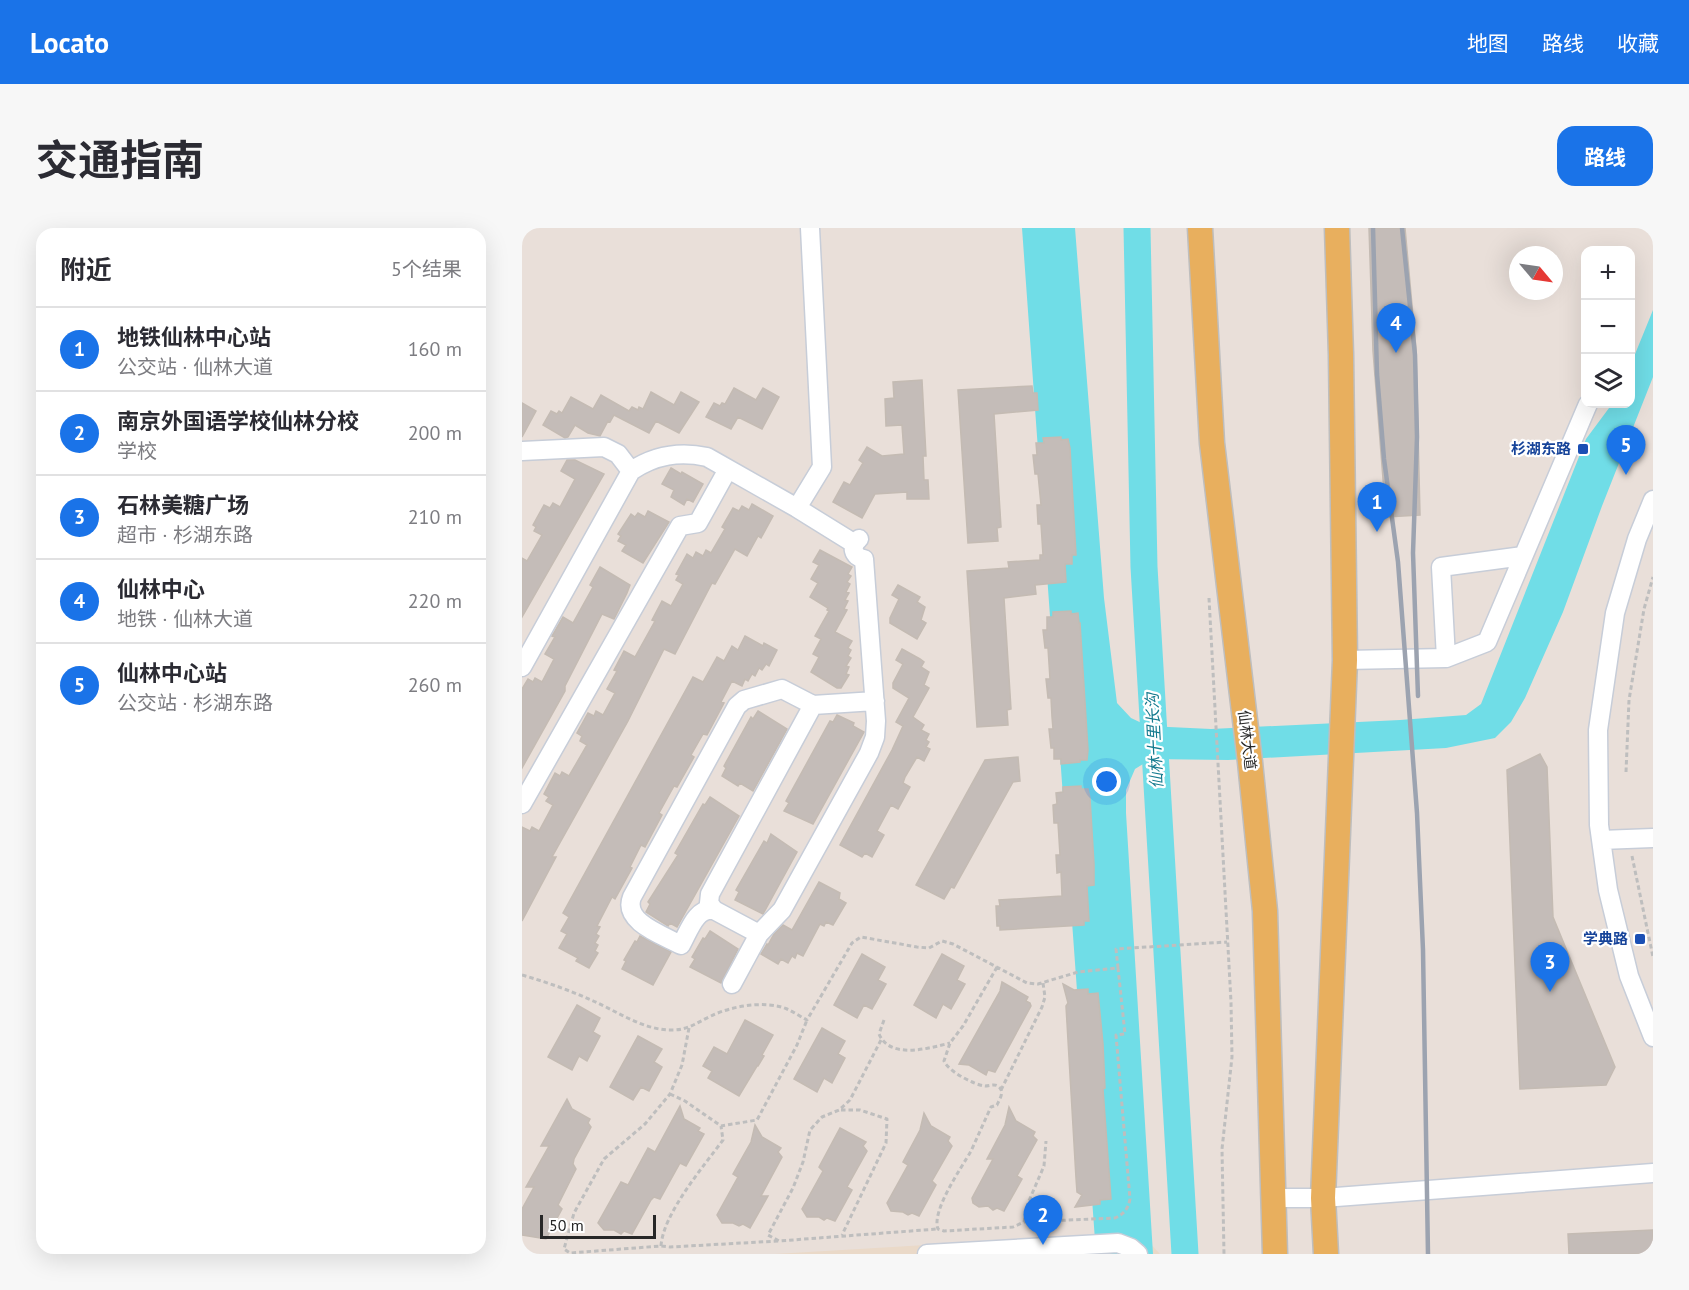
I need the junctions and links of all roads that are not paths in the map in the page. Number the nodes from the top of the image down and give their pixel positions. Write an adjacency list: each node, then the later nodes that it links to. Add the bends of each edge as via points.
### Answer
1 (810, 228): 9 (street, via 822,467)
2 (1200, 228): 24 (main road, 仙林大道, via 1212,444 1265,911)
3 (1337, 228): 12 (main road)
4 (1586, 408): 10 (street)
5 (522, 450): 7 (street, via 604,447 618,454)
6 (728, 469): 7 (street, via 707,457 682,453 656,458); 9 (street); 16 (street, via 698,523 680,526)
7 (631, 471): 13 (street)
8 (1653, 500): 18 (street, via 1615,613 1598,730)
9 (797, 508): 14 (street, via 857,541 853,551 864,559)
10 (1523, 556): 11 (street, via 1487,642); 11 (street, via 1441,567)
11 (1446, 657): 12 (street)
12 (1345, 660): 25 (main road)
13 (522, 667)
14 (875, 701): 15 (street); 20 (street, via 876,729 870,753 782,910)
15 (813, 705): 19 (street, via 710,894 709,903); 19 (street, via 783,689 737,705 630,906 635,919 681,945 699,914)
16 (522, 804)
17 (1653, 838): 18 (street)
18 (1601, 840): 22 (street, via 1608,890 1629,976)
19 (714, 910): 20 (street)
20 (759, 934): 21 (street)
21 (732, 984)
22 (1653, 1037)
23 (1653, 1173): 25 (street)
24 (1274, 1198): 25 (street); 30 (main road, 仙林大道)
25 (1323, 1198): 31 (main road)
26 (1109, 1249): 27 (street); 29 (street, via 1125,1245)
27 (1047, 1251): 28 (street)
28 (927, 1254)
29 (1138, 1254)
30 (1275, 1254)
31 (1326, 1254)

